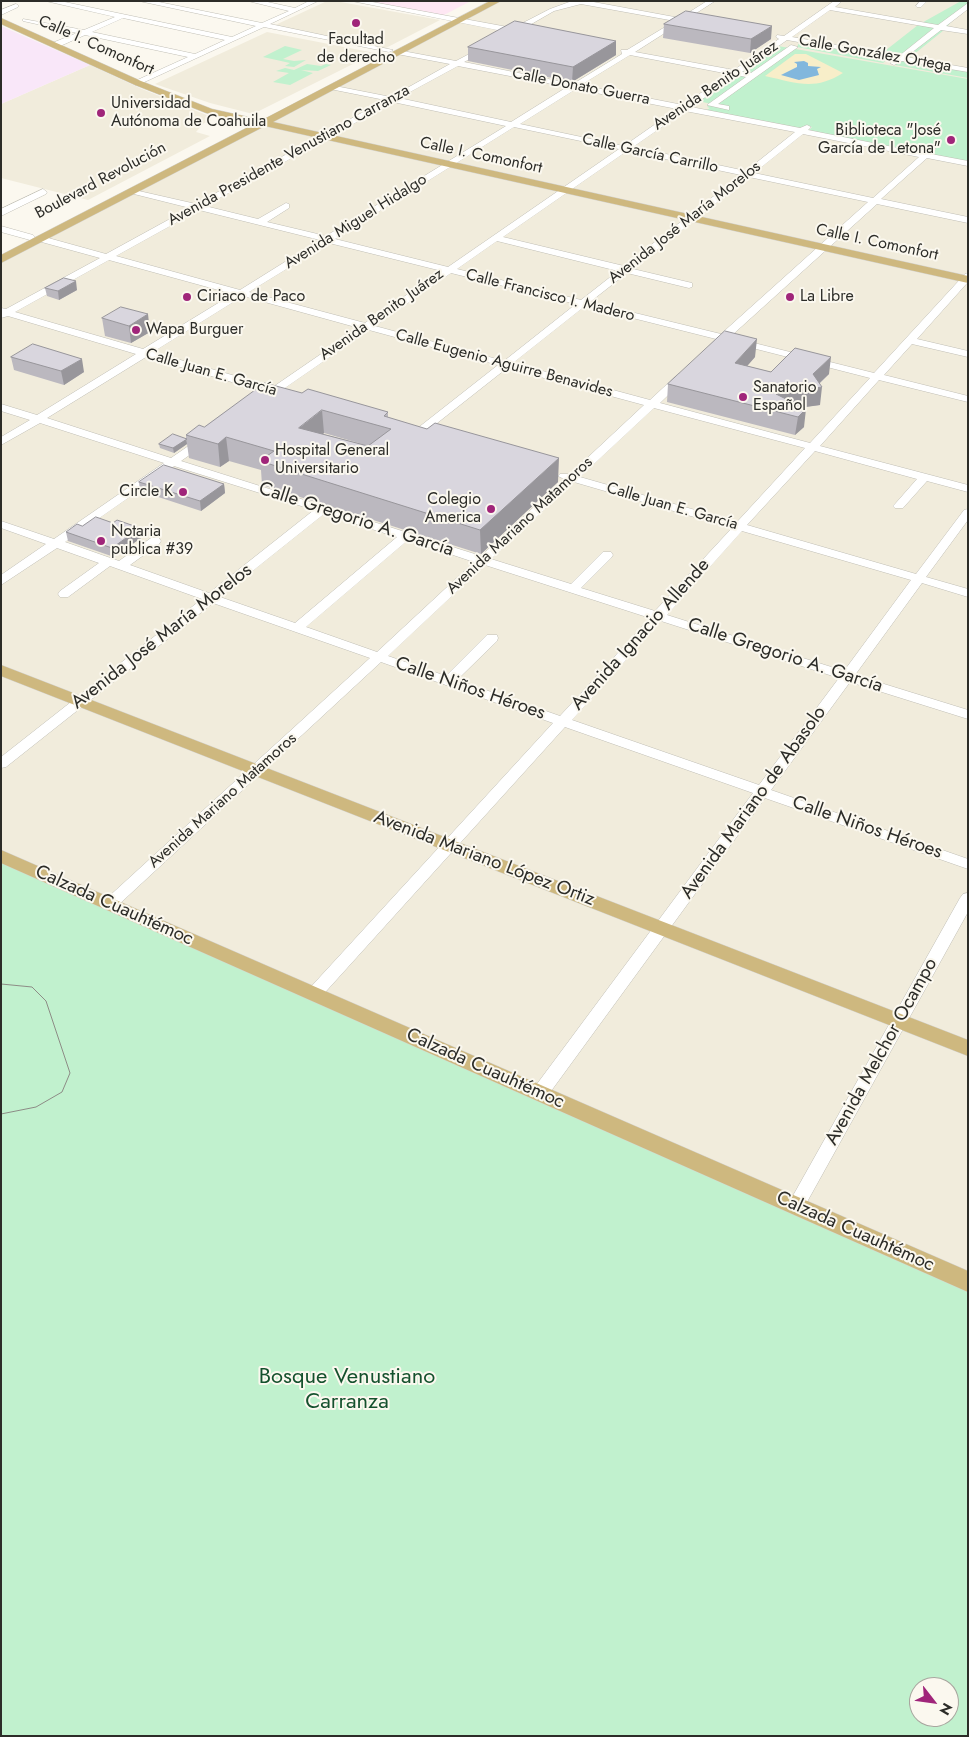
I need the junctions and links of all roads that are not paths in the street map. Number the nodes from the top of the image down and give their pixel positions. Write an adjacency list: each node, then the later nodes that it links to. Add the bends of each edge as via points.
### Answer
1 (49, 1): 17 (street)
2 (142, 1): 10 (street)
3 (251, 1): 15 (street)
4 (315, 1): 15 (street)
5 (355, 1): 18 (street)
6 (482, 1): 18 (main road, Boulevard Revolución)
7 (497, 1): 22 (main road)
8 (712, 1): 20 (street, Avenida Miguel Hidalgo)
9 (839, 1): 14 (street, Avenida Benito Juárez)
10 (156, 2): 17 (street); 24 (street)
11 (580, 2): 20 (street); 30 (street, Avenida Presidente Venustiano Carranza, via 552,10)
12 (968, 5): 25 (street)
13 (16, 6): 16 (street)
14 (828, 8): 25 (street); 31 (street, Avenida Benito Juárez)
15 (296, 10): 24 (street)
16 (1, 13)
17 (122, 17): 26 (street); 32 (street)
18 (448, 19): 22 (street); 35 (main road, Boulevard Revolución)
19 (25, 20): 26 (street)
20 (681, 20): 23 (street); 38 (street, Avenida Miguel Hidalgo)
21 (1, 21): 33 (main road, Calle I. Comonfort)
22 (459, 21): 30 (street); 37 (main road)
23 (698, 23)
24 (263, 25): 32 (street); 35 (street)
25 (940, 27): 27 (street); 40 (street)
26 (84, 32): 33 (street); 39 (street)
27 (968, 32)
28 (532, 34): 30 (street)
29 (768, 35): 31 (street, Calle González Ortega)
30 (505, 36): 41 (street, Avenida Presidente Venustiano Carranza)
31 (785, 38): 34 (street); 40 (street, Calle González Ortega); 44 (street, Avenida Benito Juárez)
32 (232, 39): 39 (street)
33 (55, 45): 47 (main road, Calle I. Comonfort)
34 (794, 48): 42 (street); 45 (street)
35 (389, 50): 54 (main road, Boulevard Revolución)
36 (612, 50): 38 (street)
37 (400, 52): 41 (street, Calle Donato Guerra); 49 (main road)
38 (629, 53): 44 (street); 48 (street, Avenida Miguel Hidalgo)
39 (195, 56): 47 (street)
40 (900, 59): 42 (street); 43 (street, Calle González Ortega)
41 (457, 63): 48 (street, Calle Donato Guerra); 50 (street, Avenida Presidente Venustiano Carranza)
42 (891, 65): 46 (street)
43 (968, 70)
44 (735, 73): 45 (street); 52 (street, Avenida Benito Juárez)
45 (753, 76): 51 (street)
46 (968, 78)
47 (138, 83): 53 (main road, Calle I. Comonfort)
48 (574, 86): 52 (street, Calle Donato Guerra); 55 (street, Avenida Miguel Hidalgo)
49 (333, 87): 50 (street, Calle García Carrillo); 54 (main road)
50 (391, 99): 55 (street, Calle García Carrillo); 58 (street, Avenida Presidente Venustiano Carranza)
51 (711, 106): 52 (street, Calle Donato Guerra); 56 (street, Calle Donato Guerra)
52 (684, 108): 56 (street, Calle Donato Guerra); 59 (street, Avenida Benito Juárez)
53 (229, 117): 54 (main road, Calle I. Comonfort); 57 (main road)
54 (256, 123): 57 (main road, Boulevard Revolución); 58 (main road, Calle I. Comonfort); 65 (main road)
55 (513, 125): 59 (street, Calle García Carrillo); 63 (street, Avenida Miguel Hidalgo)
56 (807, 128): 60 (street, Calle Donato Guerra); 64 (street, Avenida José María Morelos)
57 (227, 134): 76 (main road, Boulevard Revolución)
58 (322, 137): 63 (main road, Calle I. Comonfort); 70 (street, Avenida Presidente Venustiano Carranza)
59 (625, 148): 64 (street, Calle García Carrillo); 66 (street, Avenida Benito Juárez)
60 (928, 152): 61 (street, Calle Donato Guerra); 62 (street, Calle Donato Guerra); 68 (street)
61 (968, 156)
62 (968, 164)
63 (447, 165): 66 (main road, Calle I. Comonfort); 78 (street, Avenida Miguel Hidalgo)
64 (748, 174): 68 (street, Calle García Carrillo); 72 (street, Avenida José María Morelos)
65 (133, 191): 70 (street, Calle Francisco I. Madero); 76 (main road)
66 (563, 191): 72 (main road, Calle I. Comonfort); 77 (street, Avenida Benito Juárez)
67 (43, 192): 71 (street)
68 (874, 201): 73 (street, Calle García Carrillo); 79 (street)
69 (286, 206): 74 (street)
70 (197, 207): 74 (street, Calle Francisco I. Madero); 81 (street, Avenida Presidente Venustiano Carranza)
71 (1, 213)
72 (691, 219): 79 (main road, Calle I. Comonfort); 84 (street, Avenida José María Morelos)
73 (968, 220)
74 (258, 223): 78 (street, Calle Francisco I. Madero)
75 (1, 229): 76 (street, Calle Eugenio Aguirre Benavides)
76 (36, 238): 80 (main road, Boulevard Revolución); 81 (street, Calle Eugenio Aguirre Benavides); 82 (main road)
77 (494, 238): 83 (street, Avenida Benito Juárez); 84 (street)
78 (327, 240): 83 (street, Calle Francisco I. Madero); 87 (street, Avenida Miguel Hidalgo)
79 (822, 248): 85 (main road, Calle I. Comonfort); 91 (street)
80 (1, 252)
81 (107, 257): 87 (street, Calle Eugenio Aguirre Benavides); 89 (street, Avenida Presidente Venustiano Carranza)
82 (1, 260)
83 (447, 270): 88 (street, Calle Francisco I. Madero); 90 (street, Avenida Benito Juárez)
84 (626, 270): 86 (street); 88 (street, Avenida José María Morelos)
85 (967, 278): 92 (street, Avenida Ignacio Allende)
86 (689, 285)
87 (241, 293): 90 (street, Calle Eugenio Aguirre Benavides); 94 (street, Avenida Miguel Hidalgo)
88 (582, 304): 91 (street, Calle Francisco I. Madero); 96 (street, Avenida José María Morelos)
89 (3, 313): 94 (street, Calle Juan E. García)
90 (366, 327): 96 (street, Calle Eugenio Aguirre Benavides); 99 (street, Avenida Benito Juárez)
91 (722, 338): 93 (street); 98 (street, Calle Francisco I. Madero)
92 (910, 340): 95 (street); 98 (street, Avenida Ignacio Allende)
93 (708, 352)
94 (144, 353): 99 (street, Calle Juan E. García); 105 (street, Avenida Miguel Hidalgo)
95 (968, 354)
96 (506, 364): 103 (street, Calle Eugenio Aguirre Benavides); 107 (street, Avenida José María Morelos, via 413,432)
97 (694, 365): 103 (street, Avenida Mariano Matamoros)
98 (876, 376): 101 (street, Calle Francisco I. Madero); 109 (street, Avenida Ignacio Allende)
99 (273, 391): 100 (street, Calle Juan E. García); 102 (street, Avenida Benito Juárez)
100 (292, 396)
101 (968, 399)
102 (258, 402)
103 (652, 404): 109 (street, Calle Eugenio Aguirre Benavides); 113 (street, Avenida Mariano Matamoros)
104 (1, 407): 105 (street, Calle Gregorio A. García)
105 (38, 419): 108 (street, Avenida Miguel Hidalgo); 110 (street, Calle Gregorio A. García)
106 (211, 434): 110 (street)
107 (436, 438)
108 (1, 442)
109 (812, 447): 112 (street, Calle Eugenio Aguirre Benavides); 119 (street, Avenida Ignacio Allende)
110 (172, 462): 116 (street, Calle Gregorio A. García); 122 (street)
111 (554, 473): 113 (street, Calle Juan E. García)
112 (925, 477): 114 (street, Calle Eugenio Aguirre Benavides); 115 (street)
113 (572, 478): 119 (street, Calle Juan E. García); 124 (street, Avenida Mariano Matamoros)
114 (968, 489)
115 (899, 506)
116 (323, 509): 120 (street, Calle Gregorio A. García); 131 (street, Avenida José María Morelos)
117 (968, 512): 126 (street, Avenida Mariano de Abasolo)
118 (1, 524): 122 (street, Calle Niños Héroes)
119 (740, 527): 126 (street, Calle Juan E. García); 132 (street, Avenida Ignacio Allende)
120 (406, 536): 124 (street, Calle Gregorio A. García); 133 (street)
121 (155, 541): 125 (street)
122 (55, 543): 125 (street, Calle Niños Héroes); 127 (street)
123 (606, 555): 128 (street)
124 (483, 560): 128 (street, Calle Gregorio A. García); 135 (street, Avenida Mariano Matamoros)
125 (114, 564): 130 (street); 131 (street, Calle Niños Héroes)
126 (919, 579): 129 (street, Calle Juan E. García); 137 (street, Avenida Mariano de Abasolo)
127 (1, 581)
128 (573, 589): 132 (street, Calle Gregorio A. García)
129 (968, 593)
130 (64, 594)
131 (211, 598): 133 (street, Calle Niños Héroes); 139 (street, Avenida José María Morelos)
132 (658, 616): 137 (street, Calle Gregorio A. García); 141 (street, Avenida Ignacio Allende)
133 (297, 628): 135 (street, Calle Niños Héroes)
134 (492, 638): 138 (street)
135 (379, 657): 138 (street, Calle Niños Héroes); 143 (street, Avenida Mariano Matamoros)
136 (1, 670): 139 (main road, Avenida Mariano López Ortiz)
137 (847, 676): 140 (street, Calle Gregorio A. García); 144 (street, Avenida Mariano de Abasolo)
138 (448, 681): 141 (street, Calle Niños Héroes)
139 (80, 701): 142 (street, Avenida José María Morelos); 143 (main road, Avenida Mariano López Ortiz)
140 (968, 715)
141 (562, 722): 144 (street, Calle Niños Héroes); 145 (street, Avenida Ignacio Allende)
142 (1, 764)
143 (257, 770): 145 (main road, Avenida Mariano López Ortiz); 149 (street, Avenida Mariano Matamoros)
144 (762, 792): 147 (street, Calle Niños Héroes); 150 (street, Avenida Mariano de Abasolo)
145 (449, 846): 150 (main road, Avenida Mariano López Ortiz); 151 (street, Avenida Ignacio Allende)
146 (1, 856): 149 (main road, Calzada Cuauhtémoc)
147 (968, 864)
148 (968, 898): 152 (street, Avenida Melchor Ocampo)
149 (110, 904): 151 (main road, Calzada Cuauhtémoc)
150 (662, 928): 152 (main road, Avenida Mariano López Ortiz); 154 (street, Avenida Mariano de Abasolo)
151 (314, 994): 154 (main road, Calzada Cuauhtémoc)
152 (899, 1021): 153 (main road, Avenida Mariano López Ortiz); 155 (street, Avenida Melchor Ocampo)
153 (968, 1048)
154 (540, 1093): 155 (main road, Calzada Cuauhtémoc)
155 (796, 1206): 156 (main road, Calzada Cuauhtémoc)
156 (968, 1282)

